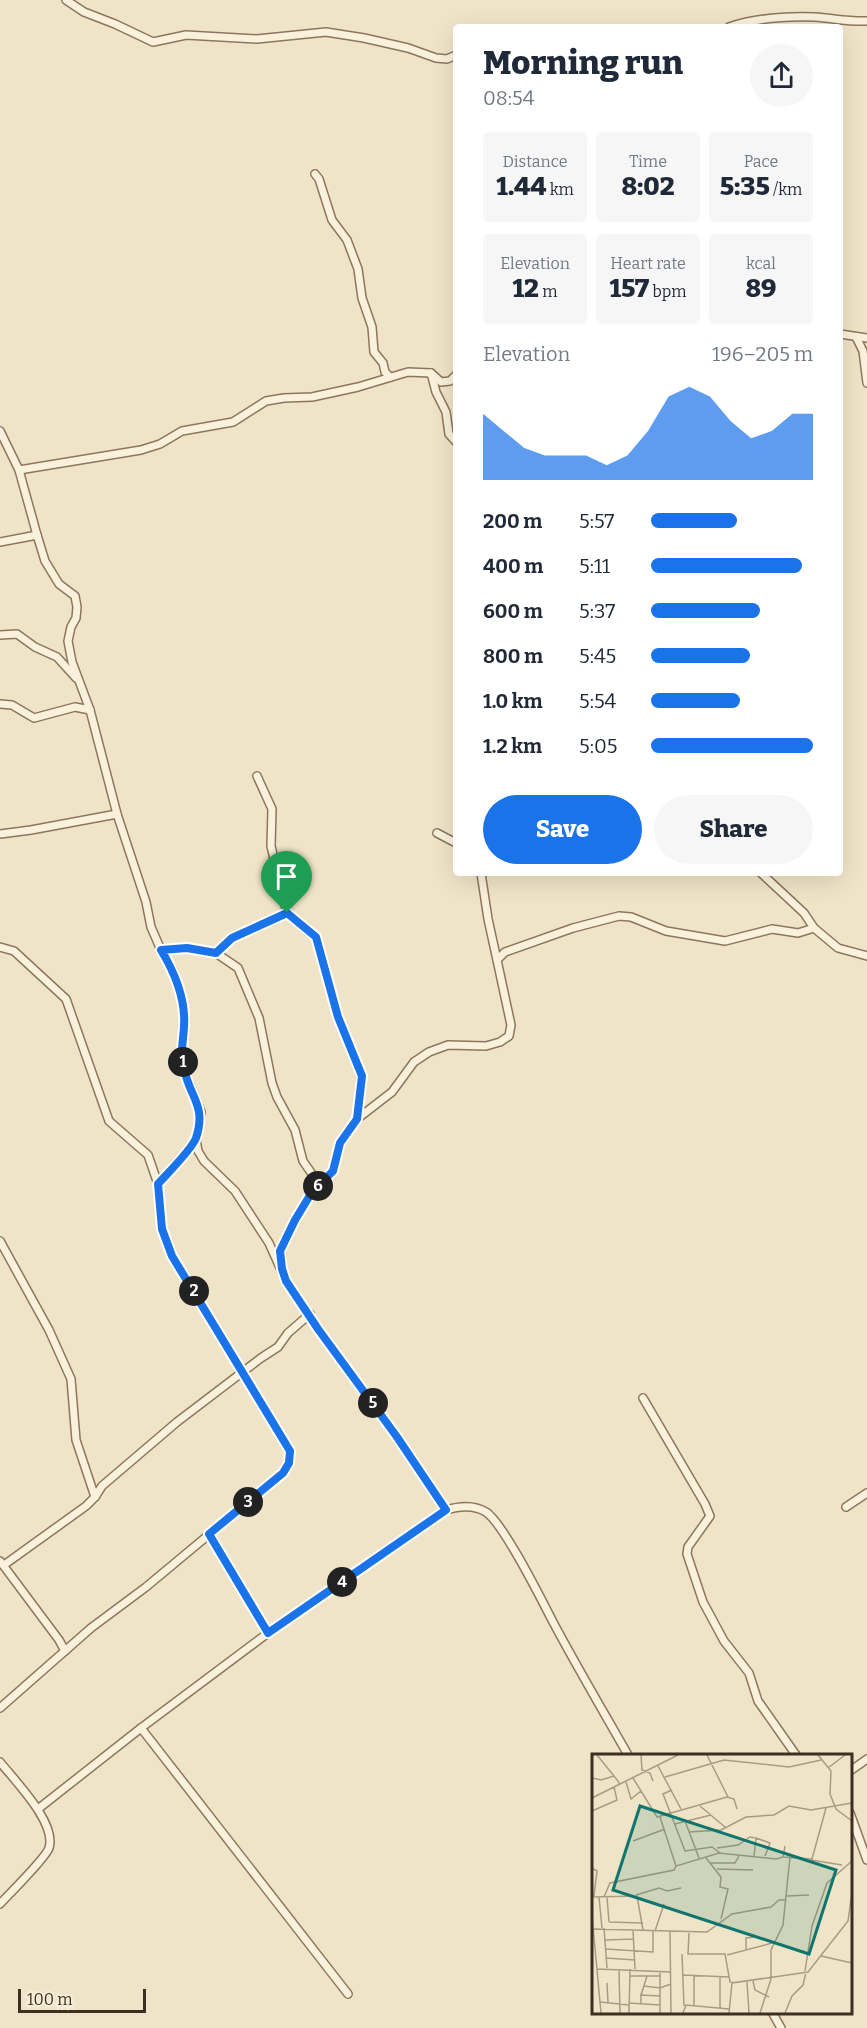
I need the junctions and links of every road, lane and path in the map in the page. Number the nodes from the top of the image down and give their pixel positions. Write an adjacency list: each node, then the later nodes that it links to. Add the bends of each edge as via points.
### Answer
1 (66, 0): 4 (street, via 153,42 186,35 257,39 326,32 408,48 436,58)
2 (867, 21): 3 (street, via 788,17)
3 (739, 24)
4 (453, 56)
5 (315, 174): 10 (street, via 332,220 347,240 358,269 374,352)
6 (843, 335): 7 (street)
7 (856, 337): 8 (street); 12 (street, via 863,351)
8 (867, 338)
9 (431, 373): 10 (street, via 408,372); 11 (street, via 441,382); 14 (street)
10 (390, 377): 15 (street, via 312,397 266,401 232,422 182,431 141,450)
11 (453, 378)
12 (867, 383)
13 (0, 431): 15 (street)
14 (453, 439)
15 (19, 470): 16 (street)
16 (37, 535): 17 (street); 19 (street, via 45,561 59,584 75,596 76,618 68,641)
17 (0, 542)
18 (0, 635): 19 (street, via 17,634 57,657)
19 (77, 680): 21 (street)
20 (0, 704): 21 (street, via 12,705 34,718 75,707)
21 (90, 710): 23 (street)
22 (257, 776): 29 (street, via 273,809 271,846)
23 (117, 814): 25 (street); 32 (street)
24 (437, 833): 26 (street)
25 (0, 834)
26 (453, 841)
27 (481, 876): 35 (street)
28 (764, 876): 30 (street, via 804,913)
29 (287, 913): 33 (street, via 232,938); 36 (street, via 316,937 338,1017 362,1076)
30 (814, 928): 34 (street, via 838,948); 35 (street, via 798,933 772,929 725,941 666,931 619,916 525,944)
31 (0, 947): 38 (street, via 14,951 66,999 109,1121 148,1155)
32 (161, 950): 33 (street, via 187,948); 37 (street, via 181,994 184,1070 201,1112)
33 (216, 953): 39 (street, via 238,968 259,1018 272,1083 295,1130 303,1161 312,1174)
34 (867, 956)
35 (497, 960): 36 (street, via 511,1025 509,1036 486,1046 448,1045 429,1052 414,1062 392,1092)
36 (357, 1119): 39 (street, via 340,1143 333,1171)
37 (196, 1140): 38 (street); 41 (street, via 204,1161 235,1191)
38 (158, 1184): 43 (street, via 162,1229 172,1256)
39 (312, 1192): 41 (street, via 280,1251)
40 (0, 1241): 46 (street, via 72,1379 76,1440)
41 (282, 1269): 42 (street)
42 (310, 1314): 43 (street, via 278,1347); 48 (street)
43 (243, 1372): 46 (street, via 177,1422 102,1486); 49 (street, via 290,1451 289,1463 283,1473)
44 (643, 1398): 56 (street, via 710,1516 688,1546 687,1554 703,1602 724,1641 749,1673 758,1701)
45 (867, 1493): 47 (street)
46 (95, 1497): 50 (street)
47 (846, 1507)
48 (446, 1510): 51 (street); 55 (street, via 467,1506 493,1519)
49 (209, 1534): 51 (street); 52 (street)
50 (2, 1563): 52 (street)
51 (268, 1633): 54 (street)
52 (65, 1651): 53 (street)
53 (0, 1708)
54 (141, 1728): 60 (street); 64 (street)
55 (627, 1754)
56 (795, 1754)
57 (867, 1759): 59 (street)
58 (0, 1762): 60 (street)
59 (852, 1770)
60 (38, 1809): 63 (street, via 51,1838 49,1851)
61 (852, 1819): 62 (street)
62 (867, 1860)
63 (0, 1904)
64 (348, 1994)
65 (773, 2013): 66 (street)
66 (781, 2028)

